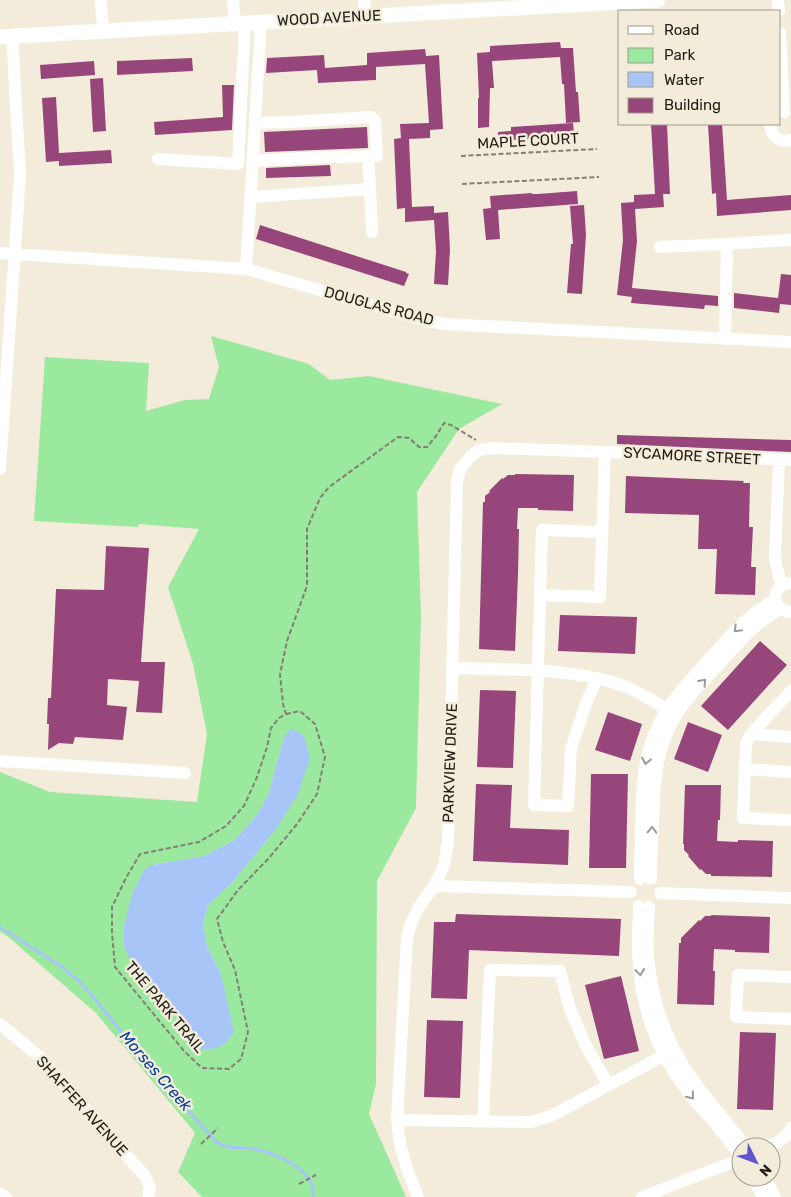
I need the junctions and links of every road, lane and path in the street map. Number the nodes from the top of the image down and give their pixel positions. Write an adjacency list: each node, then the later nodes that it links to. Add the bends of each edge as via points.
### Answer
1 (101, 0): 10 (street)
2 (233, 0): 9 (street)
3 (364, 0): 7 (street)
4 (658, 0): 5 (main road, WOOD AVENUE)
5 (626, 1): 6 (main road, WOOD AVENUE)
6 (496, 4): 7 (main road, WOOD AVENUE)
7 (366, 16): 8 (main road, WOOD AVENUE)
8 (261, 22): 9 (main road, WOOD AVENUE); 14 (street)
9 (240, 23): 10 (main road, WOOD AVENUE); 20 (street, via 238,164)
10 (102, 31): 11 (main road, WOOD AVENUE)
11 (6, 36): 31 (street, via 20,175)
12 (781, 49): 13 (street)
13 (785, 113)
14 (255, 123): 18 (street, via 371,117 375,121 377,156); 21 (street)
15 (771, 125): 16 (street, via 770,130 777,139)
16 (791, 140)
17 (597, 149): 19 (path, MAPLE COURT)
18 (368, 156): 21 (street); 24 (street)
19 (461, 156)
20 (158, 159)
21 (252, 161): 25 (street)
22 (599, 177): 23 (path)
23 (462, 184)
24 (370, 189): 25 (street); 26 (street)
25 (250, 197): 32 (street)
26 (372, 232)
27 (791, 240): 28 (street)
28 (727, 244): 29 (street); 33 (street)
29 (660, 247)
30 (0, 253): 31 (street, DOUGLAS ROAD)
31 (15, 253): 32 (street, DOUGLAS ROAD); 38 (street)
32 (246, 269): 33 (street, DOUGLAS ROAD, via 445,324)
33 (725, 339): 34 (street, DOUGLAS ROAD)
34 (791, 342)
35 (491, 448): 36 (street, PARKVIEW DRIVE); 45 (street, PARKVIEW DRIVE, via 479,450 470,457 460,469 457,482); 50 (path, via 444,423 427,447 419,447 409,438 398,437 329,487 320,498 307,529 307,586 287,641 280,674)
36 (605, 452): 37 (street, SYCAMORE STREET); 41 (street)
37 (785, 460): 39 (street)
38 (0, 469)
39 (778, 498): 40 (street); 42 (street, via 775,559 779,577)
40 (791, 498)
41 (602, 532): 43 (street, via 542,530); 43 (street, via 600,597)
42 (787, 584): 44 (street, via 776,591)
43 (540, 595): 46 (street)
44 (782, 607): 49 (street, via 766,605 749,617 675,698)
45 (453, 668): 46 (street); 59 (street, PARKVIEW DRIVE, via 448,841 444,866)
46 (537, 672): 47 (street); 47 (street, via 534,804 568,806 571,748)
47 (597, 679): 49 (street, via 626,687)
48 (790, 693): 51 (street)
49 (671, 712): 58 (street, via 651,741 642,786)
50 (286, 714): 50 (path, THE PARK TRAIL, via 271,728 268,747 244,806 226,826 199,842 140,854 112,907 115,967 184,1051 202,1068 229,1069 241,1059 248,1032 235,970 217,920 238,890 297,824 316,794 323,766 325,757 315,724 300,712)
51 (751, 734): 52 (street); 54 (street, via 746,744)
52 (791, 736)
53 (0, 762): 56 (street)
54 (744, 769): 55 (street); 57 (street, via 743,818)
55 (791, 772)
56 (185, 773)
57 (791, 820)
58 (646, 879): 60 (street, via 633,885); 61 (street, via 658,885)
59 (434, 886): 60 (street); 69 (street, PARKVIEW DRIVE, via 419,907 407,936)
60 (631, 892): 63 (street, via 632,899)
61 (660, 894): 62 (street); 63 (street, via 656,902)
62 (791, 898)
63 (644, 906): 67 (street, via 638,954 642,990 648,1018)
64 (791, 977): 65 (street, via 738,975 736,1017)
65 (791, 1019)
66 (0, 1024): 82 (street, SHAFFER AVENUE, via 41,1058 145,1176 150,1188)
67 (669, 1053): 68 (street); 73 (street); 76 (street, one-way to 76, via 689,1093)
68 (608, 1084): 70 (street, via 551,1116 530,1122); 70 (street, via 570,1009 560,971 490,970)
69 (397, 1120): 70 (street); 83 (street, PARKVIEW DRIVE, via 402,1153)
70 (483, 1121)
71 (218, 1128): 75 (path)
72 (791, 1128): 74 (street)
73 (739, 1137)
74 (781, 1140)
75 (201, 1144)
76 (731, 1144)
77 (731, 1162): 84 (street)
78 (316, 1175): 79 (path)
79 (299, 1184)
80 (0, 1194): 81 (street)
81 (6, 1197)
82 (148, 1197)
83 (418, 1197)
84 (642, 1197)

